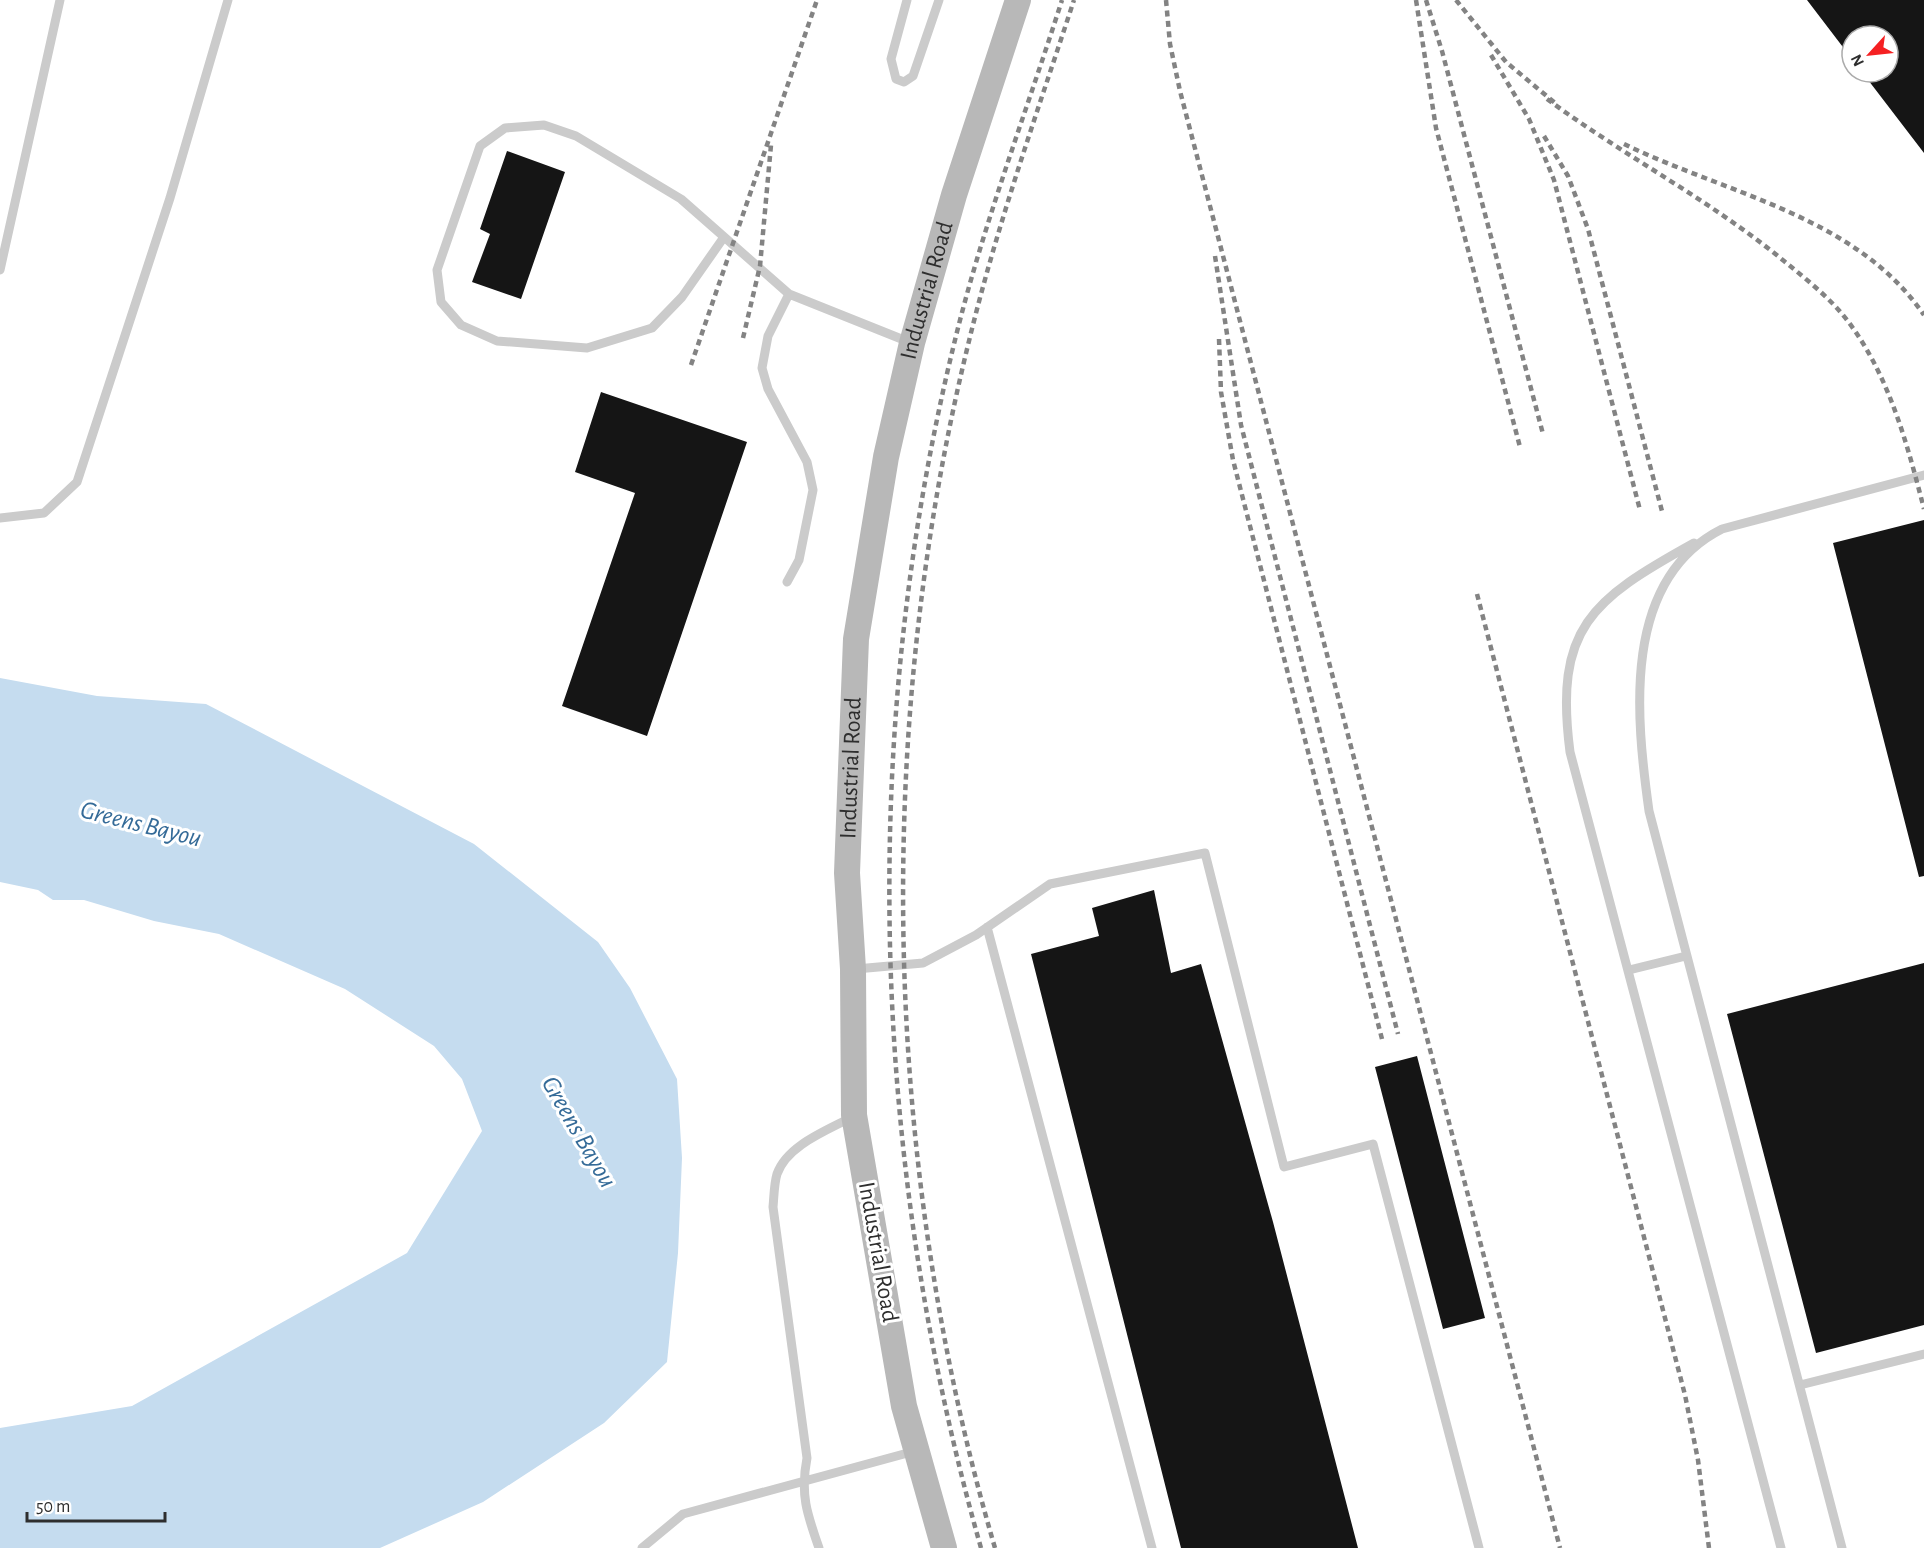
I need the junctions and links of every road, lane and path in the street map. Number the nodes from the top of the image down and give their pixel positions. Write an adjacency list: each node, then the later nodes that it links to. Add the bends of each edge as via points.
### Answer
1 (60, 0): 7 (lane)
2 (228, 0): 11 (lane, via 170,198 77,483 44,513)
3 (907, 0): 4 (lane, via 891,59 896,79 904,82 913,76)
4 (939, 0)
5 (1018, 0): 9 (street, Industrial Road, via 954,195)
6 (724, 237): 6 (lane, via 681,199 576,136 544,125 505,128 480,146 437,270 441,302 461,325 497,340 587,348 652,328 682,297); 8 (lane)
7 (0, 270)
8 (789, 294): 9 (lane); 13 (lane, via 768,336 762,368 768,389 807,462 813,490 799,560)
9 (912, 343): 16 (street, Industrial Road, via 886,457 856,639 847,873)
10 (1924, 475): 12 (lane, via 1722,529)
11 (0, 518)
12 (1701, 540): 15 (lane, via 1677,565 1662,591 1647,630 1639,681 1639,742 1649,811); 17 (lane, via 1627,583 1593,612 1578,635 1567,672 1564,712 1570,752)
13 (787, 582)
14 (987, 927): 16 (lane, via 923,963); 26 (lane); 27 (lane, via 1050,884 1205,853 1284,1167 1373,1144)
15 (1686, 956): 17 (lane); 20 (lane)
16 (853, 969): 18 (street, Industrial Road)
17 (1629, 970): 28 (lane)
18 (854, 1115): 21 (street, Industrial Road); 22 (lane, via 802,1146 785,1160 777,1174 773,1207 807,1458)
19 (1924, 1353): 20 (lane)
20 (1800, 1385): 29 (lane)
21 (915, 1451): 22 (lane); 25 (street, Industrial Road)
22 (802, 1483): 23 (lane, via 683,1514); 24 (lane)
23 (642, 1548)
24 (819, 1548)
25 (944, 1548)
26 (1152, 1548)
27 (1479, 1548)
28 (1781, 1548)
29 (1842, 1548)

